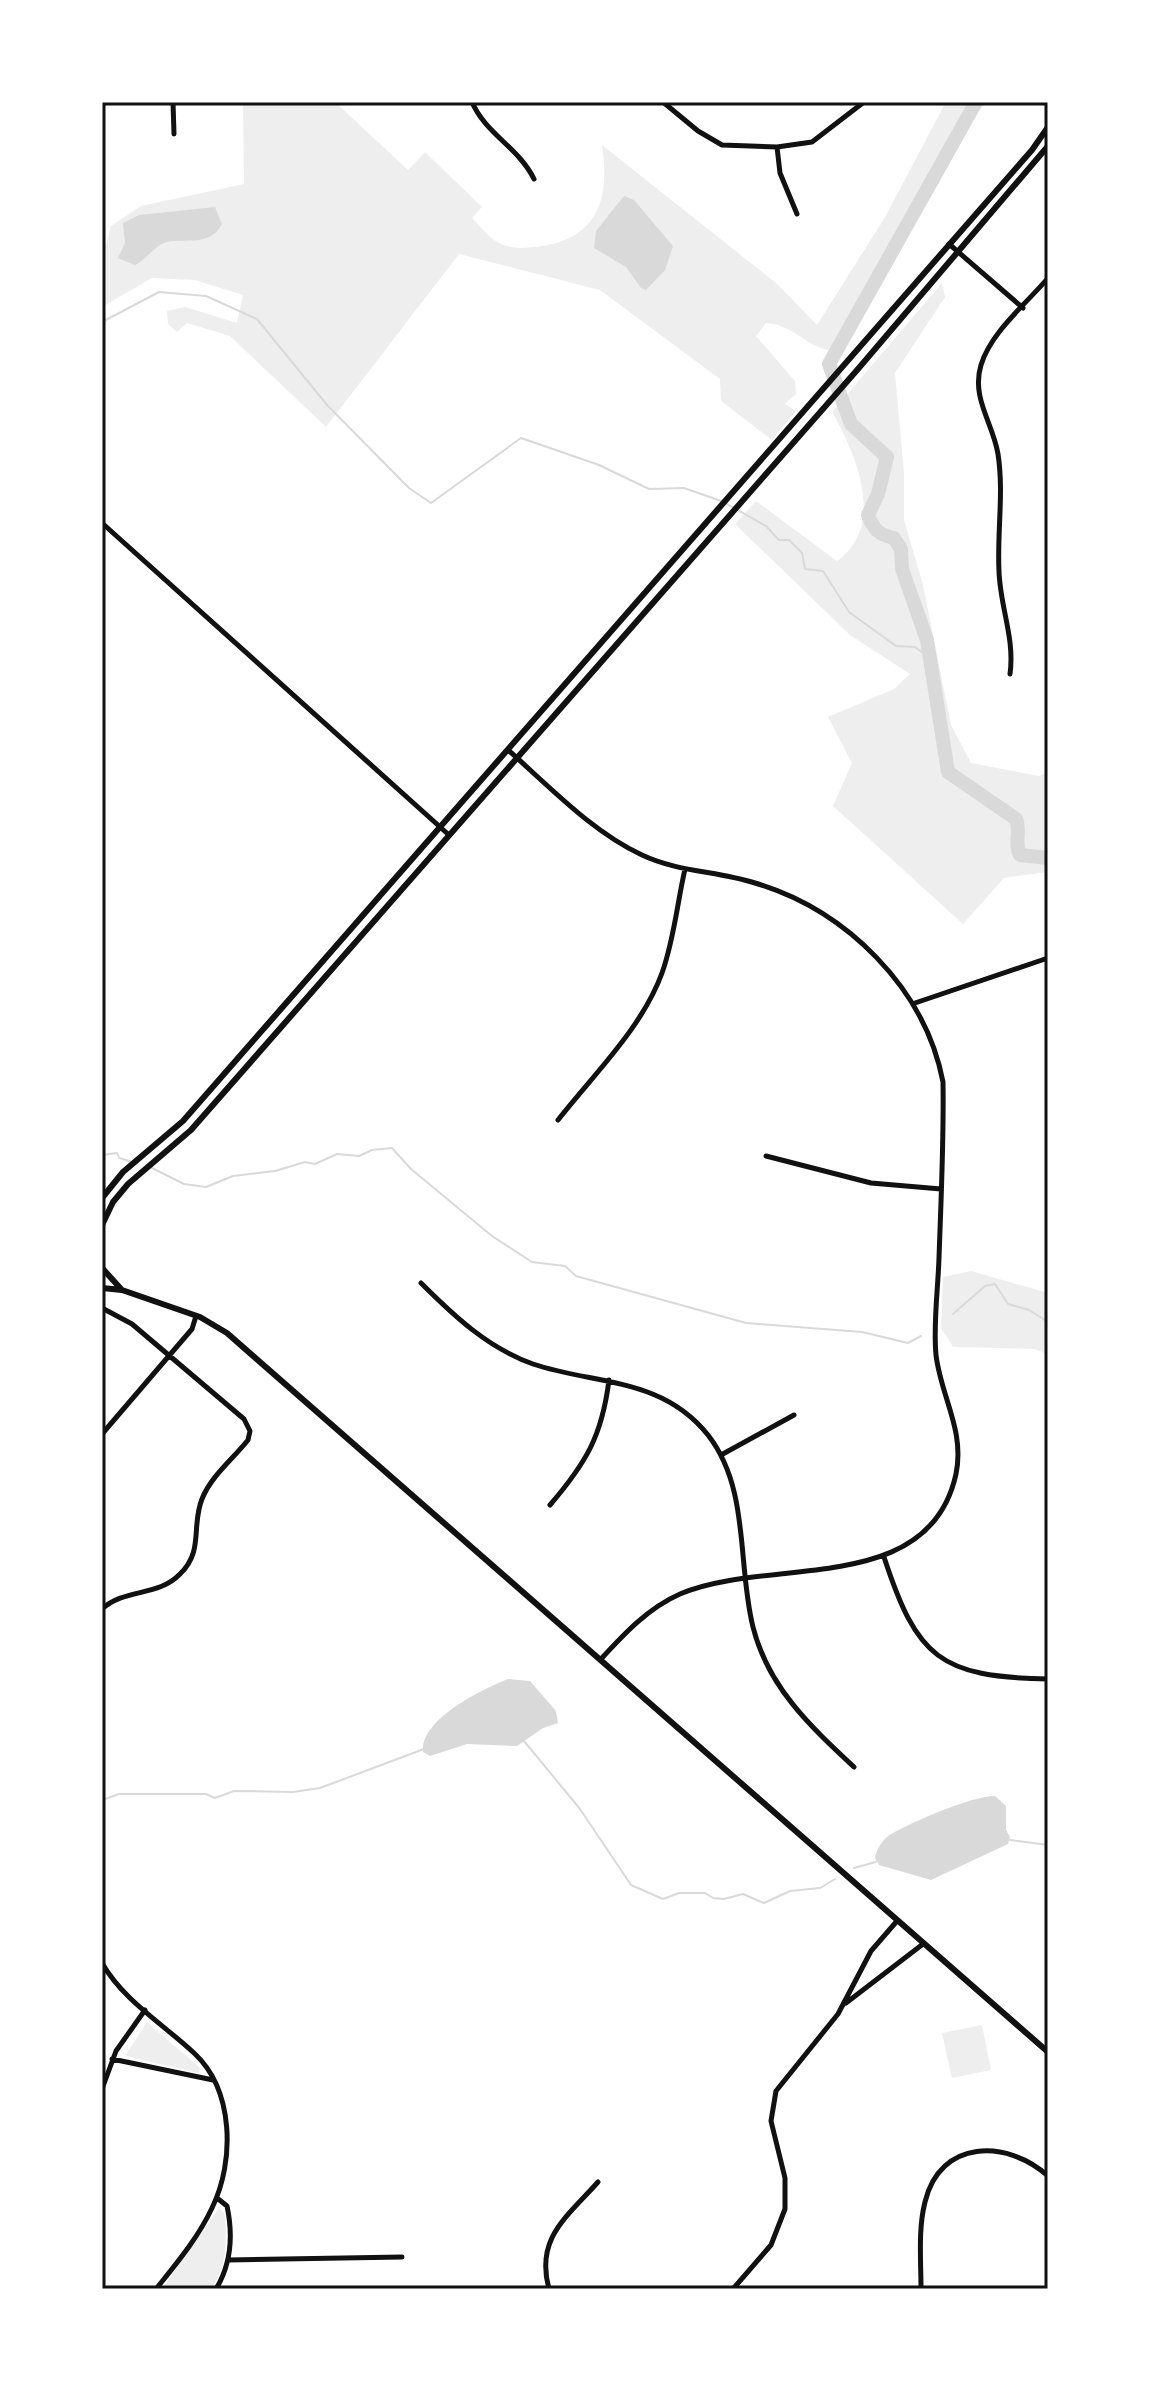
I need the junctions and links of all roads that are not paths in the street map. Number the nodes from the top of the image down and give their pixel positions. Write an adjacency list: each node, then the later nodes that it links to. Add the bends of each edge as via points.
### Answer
1 (173, 102): 6 (street)
2 (472, 102): 9 (street, via 519,153)
3 (663, 102): 8 (street, via 722,145)
4 (864, 102): 8 (street, via 812,142)
5 (1048, 127): 11 (street)
6 (174, 134)
7 (1048, 146): 12 (street)
8 (777, 147): 10 (street, via 780,173)
9 (534, 179)
10 (797, 214)
11 (949, 244): 12 (street); 17 (street)
12 (958, 252): 14 (street); 18 (street)
13 (1048, 278): 14 (street)
14 (1023, 308): 16 (street, via 985,355 978,389 1000,470 999,574 1012,646)
15 (102, 523): 19 (street)
16 (1010, 674)
17 (508, 750): 18 (street); 19 (street)
18 (517, 758): 20 (street); 21 (street, via 608,835 645,856)
19 (440, 827): 20 (street); 27 (street, via 183,1121 123,1172)
20 (449, 835): 28 (street, via 191,1130 117,1197)
21 (685, 869): 23 (street, via 752,882 819,911 893,976); 24 (street, via 654,991)
22 (1048, 958): 23 (street)
23 (915, 1003): 26 (street, via 943,1082)
24 (558, 1120)
25 (766, 1156): 26 (street, via 871,1183)
26 (941, 1189): 41 (street, via 936,1357 958,1437 956,1474 931,1523)
27 (102, 1198)
28 (102, 1225)
29 (102, 1268): 32 (street)
30 (421, 1283): 36 (street, via 472,1330 504,1351 532,1363)
31 (102, 1288): 32 (street)
32 (122, 1290): 34 (street)
33 (102, 1308): 35 (street, via 132,1324)
34 (196, 1316): 35 (street); 44 (street, via 227,1333)
35 (170, 1356): 38 (street); 43 (street, via 244,1419 248,1440 201,1500 198,1543 186,1568 166,1586 124,1596)
36 (609, 1380): 39 (street, via 641,1387 671,1402 699,1425); 40 (street, via 590,1453)
37 (794, 1415): 39 (street)
38 (102, 1434)
39 (721, 1455): 42 (street, via 735,1496)
40 (550, 1505)
41 (884, 1557): 42 (street); 45 (street, via 907,1619 938,1655 975,1673)
42 (747, 1577): 44 (street, via 668,1599 634,1624); 46 (street, via 753,1626 773,1677 799,1713)
43 (102, 1609)
44 (601, 1659): 47 (street)
45 (1048, 1679)
46 (854, 1767)
47 (897, 1921): 48 (street); 50 (street, via 871,1951)
48 (923, 1944): 50 (street); 52 (street)
49 (102, 1963): 51 (street)
50 (846, 2004): 64 (street, via 774,2096 771,2121 786,2186 783,2218 771,2245)
51 (145, 2010): 53 (street); 54 (street, via 195,2054)
52 (1048, 2052)
53 (112, 2059): 54 (street); 55 (street)
54 (214, 2080): 58 (street, via 225,2121 224,2165)
55 (102, 2089)
56 (1048, 2176): 65 (street, via 1022,2156 999,2150 974,2152 948,2165 924,2204)
57 (598, 2182): 63 (street, via 548,2243 544,2266)
58 (216, 2198): 60 (street, via 229,2215); 61 (street)
59 (402, 2257): 60 (street)
60 (228, 2260): 62 (street)
61 (156, 2289)
62 (216, 2289)
63 (549, 2289)
64 (733, 2289)
65 (921, 2289)

